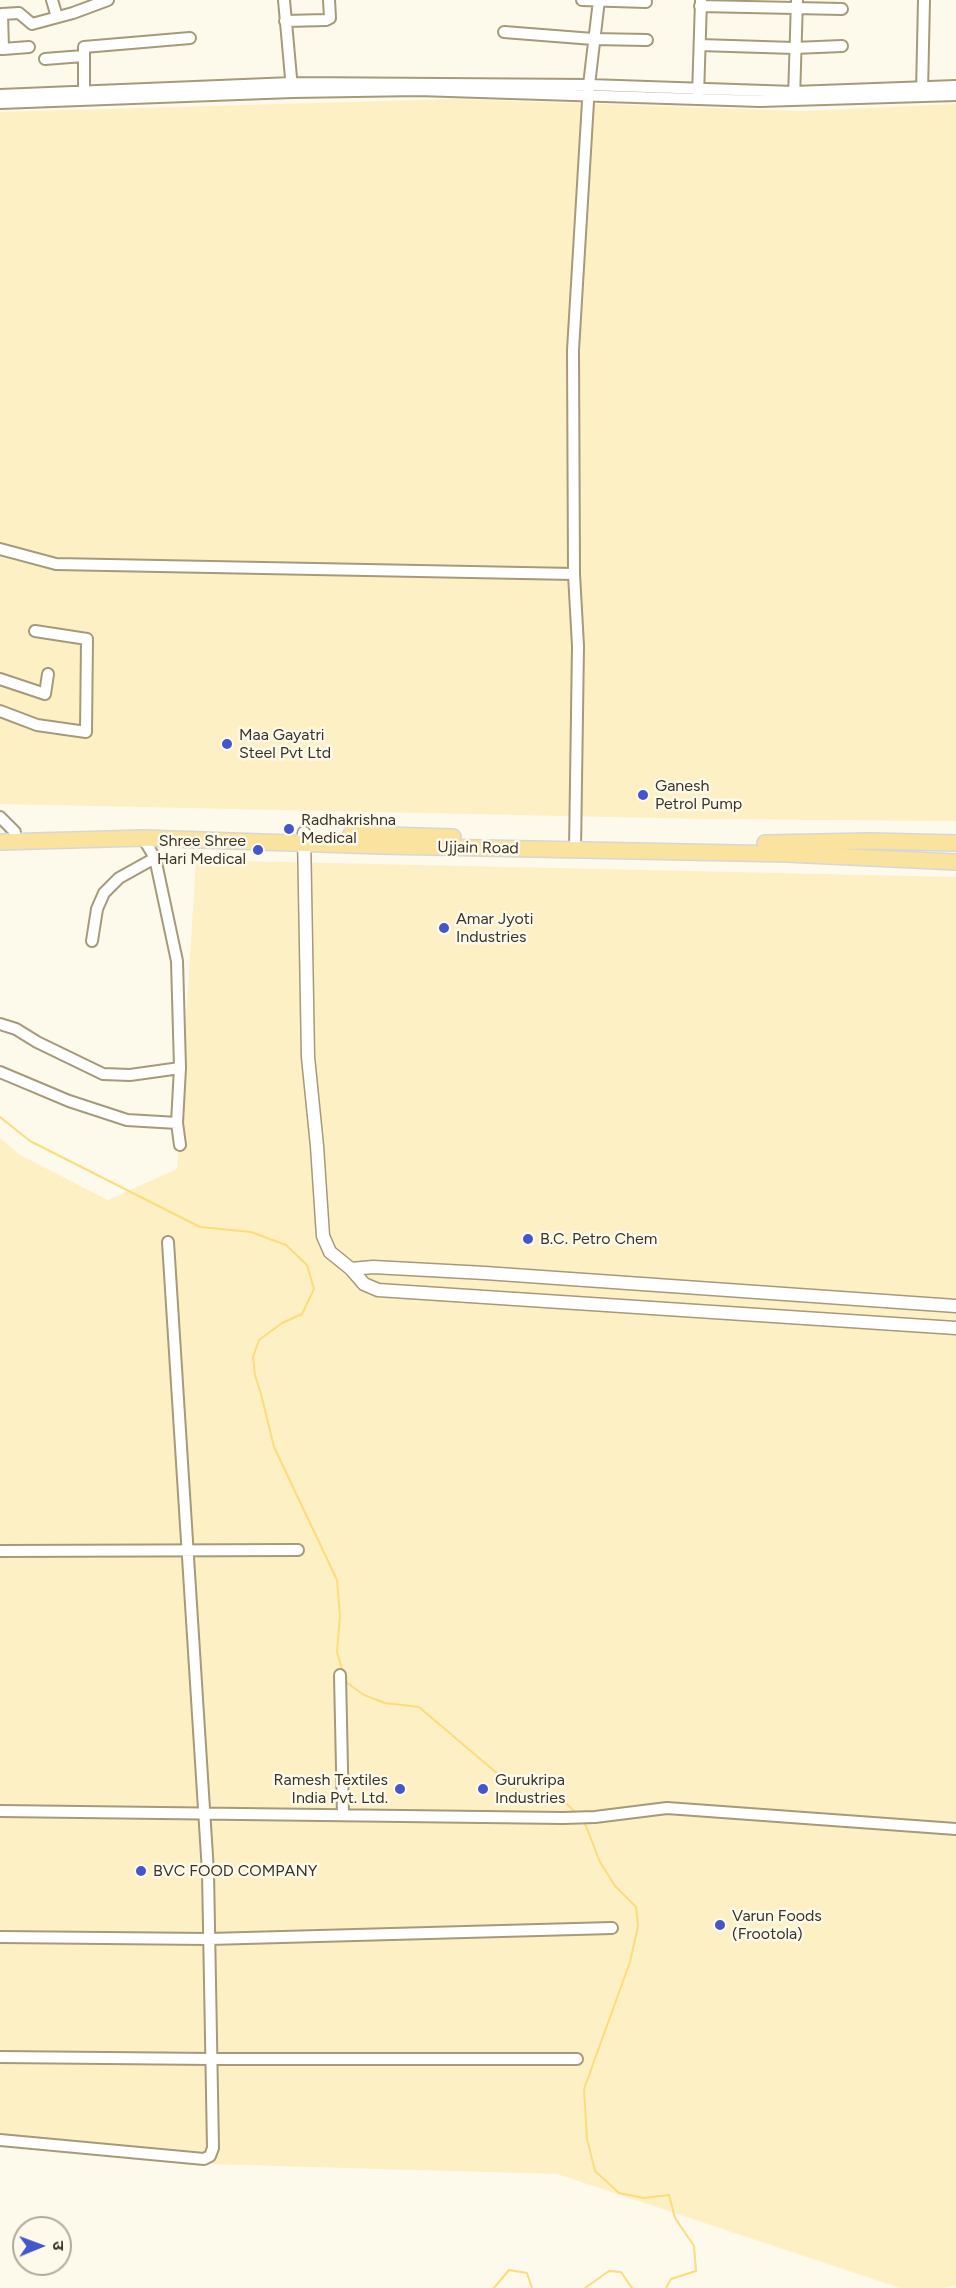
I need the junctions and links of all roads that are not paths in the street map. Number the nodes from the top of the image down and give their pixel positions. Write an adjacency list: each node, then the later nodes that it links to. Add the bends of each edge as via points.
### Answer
1 (52, 0): 12 (street)
2 (284, 0): 13 (street)
3 (329, 0): 13 (street, via 330,18 326,20)
4 (582, 0): 5 (street)
5 (599, 0): 8 (street); 16 (street)
6 (924, 0): 28 (street)
7 (102, 1): 12 (street)
8 (646, 2)
9 (700, 3): 10 (street); 18 (street)
10 (797, 4): 11 (street); 21 (street)
11 (842, 9)
12 (57, 17): 22 (street, via 32,24 19,13 2,14)
13 (285, 21): 26 (street)
14 (504, 32): 16 (street)
15 (190, 38): 23 (street, via 84,47)
16 (593, 39): 17 (street); 27 (street)
17 (647, 40)
18 (700, 45): 21 (street); 30 (street)
19 (842, 46): 21 (street)
20 (29, 47): 22 (street)
21 (794, 48): 33 (street)
22 (2, 49)
23 (83, 56): 24 (street); 32 (street)
24 (45, 59)
25 (956, 86): 28 (street)
26 (292, 88): 27 (street); 32 (street)
27 (589, 91): 30 (street); 36 (street, via 573,350)
28 (922, 91): 31 (street); 33 (street)
29 (0, 94): 32 (street)
30 (698, 95): 33 (street)
31 (956, 95)
32 (81, 96): 34 (street)
33 (794, 96)
34 (0, 103)
35 (0, 549): 36 (street, via 56,564)
36 (574, 574): 47 (street, via 578,646)
37 (35, 631): 40 (street, via 87,639 86,732 37,725)
38 (48, 674): 39 (street, via 45,694)
39 (0, 679)
40 (0, 711)
41 (0, 817): 42 (street)
42 (8, 832): 44 (main road, Ujjain Road)
43 (143, 838): 44 (main road, Ujjain Road); 45 (main road, Ujjain Road); 48 (street)
44 (305, 838): 47 (main road, Ujjain Road); 57 (street, via 308,1057 320,1216 330,1252)
45 (0, 842)
46 (956, 843): 47 (main road, Ujjain Road)
47 (574, 844): 49 (main road, Ujjain Road)
48 (155, 858): 50 (street, via 119,878 104,893); 52 (street, via 177,961)
49 (956, 862)
50 (92, 941)
51 (0, 1024): 52 (street, via 103,1074 130,1075)
52 (180, 1068): 54 (street)
53 (0, 1072): 54 (street, via 127,1120)
54 (177, 1123): 55 (street)
55 (180, 1145)
56 (168, 1242): 60 (street)
57 (351, 1269): 58 (street, via 485,1273); 59 (street, via 364,1284 378,1290)
58 (956, 1306)
59 (956, 1328)
60 (187, 1550): 61 (street); 62 (street); 65 (street)
61 (298, 1550)
62 (0, 1551)
63 (340, 1675): 66 (street)
64 (0, 1811): 65 (street)
65 (204, 1814): 66 (street); 70 (street)
66 (343, 1815): 67 (street, via 563,1818 667,1808)
67 (956, 1829)
68 (612, 1928): 70 (street)
69 (0, 1937): 70 (street)
70 (210, 1939): 72 (street)
71 (0, 2057): 72 (street)
72 (212, 2059): 73 (street); 74 (street, via 213,2148 204,2159)
73 (577, 2059)
74 (0, 2140)

